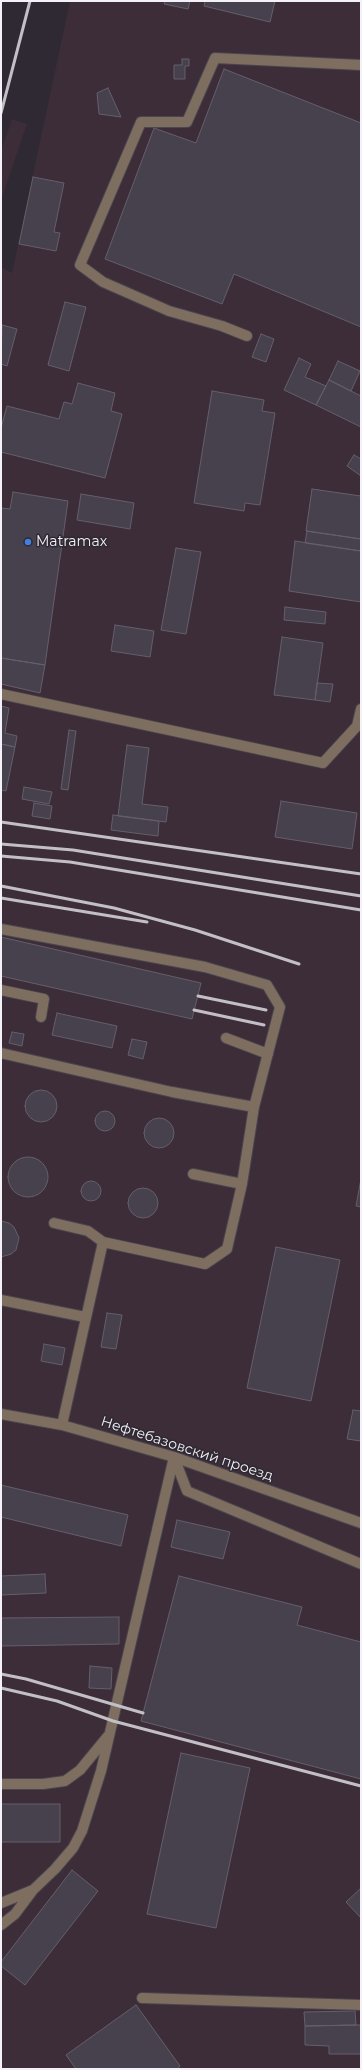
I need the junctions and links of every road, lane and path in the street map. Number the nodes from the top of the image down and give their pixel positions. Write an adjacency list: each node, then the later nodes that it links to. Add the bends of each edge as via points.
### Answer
1 (361, 65): 2 (street, via 215,58 187,122 141,122 80,265 103,282 169,311)
2 (247, 336)
3 (1, 694): 4 (street, via 323,763 357,726)
4 (361, 709)
5 (1, 928): 10 (street, via 206,967 267,986 280,1007)
6 (1, 990): 7 (street, via 44,1000)
7 (41, 1017)
8 (226, 1038): 10 (street)
9 (1, 1053): 11 (street, via 172,1092)
10 (268, 1054): 11 (street)
11 (254, 1107): 13 (street)
12 (193, 1174): 13 (street)
13 (242, 1184): 15 (street, via 228,1249 205,1264)
14 (54, 1223): 15 (street, via 88,1231)
15 (103, 1242): 17 (street)
16 (1, 1300): 17 (street)
17 (85, 1318): 19 (street)
18 (1, 1414): 19 (street, Нефтебазовский проезд)
19 (62, 1425): 20 (street, Нефтебазовский проезд)
20 (174, 1457): 21 (street, Нефтебазовский проезд); 22 (street, via 187,1491); 23 (street)
21 (361, 1523)
22 (361, 1564)
23 (110, 1732): 24 (street, via 80,1770 65,1781); 25 (street, via 92,1804 82,1831 73,1848)
24 (1, 1784)
25 (33, 1890): 26 (street); 27 (street, via 15,1914)
26 (1, 1903)
27 (1, 1925)
28 (142, 1998): 29 (street)
29 (361, 2005)

